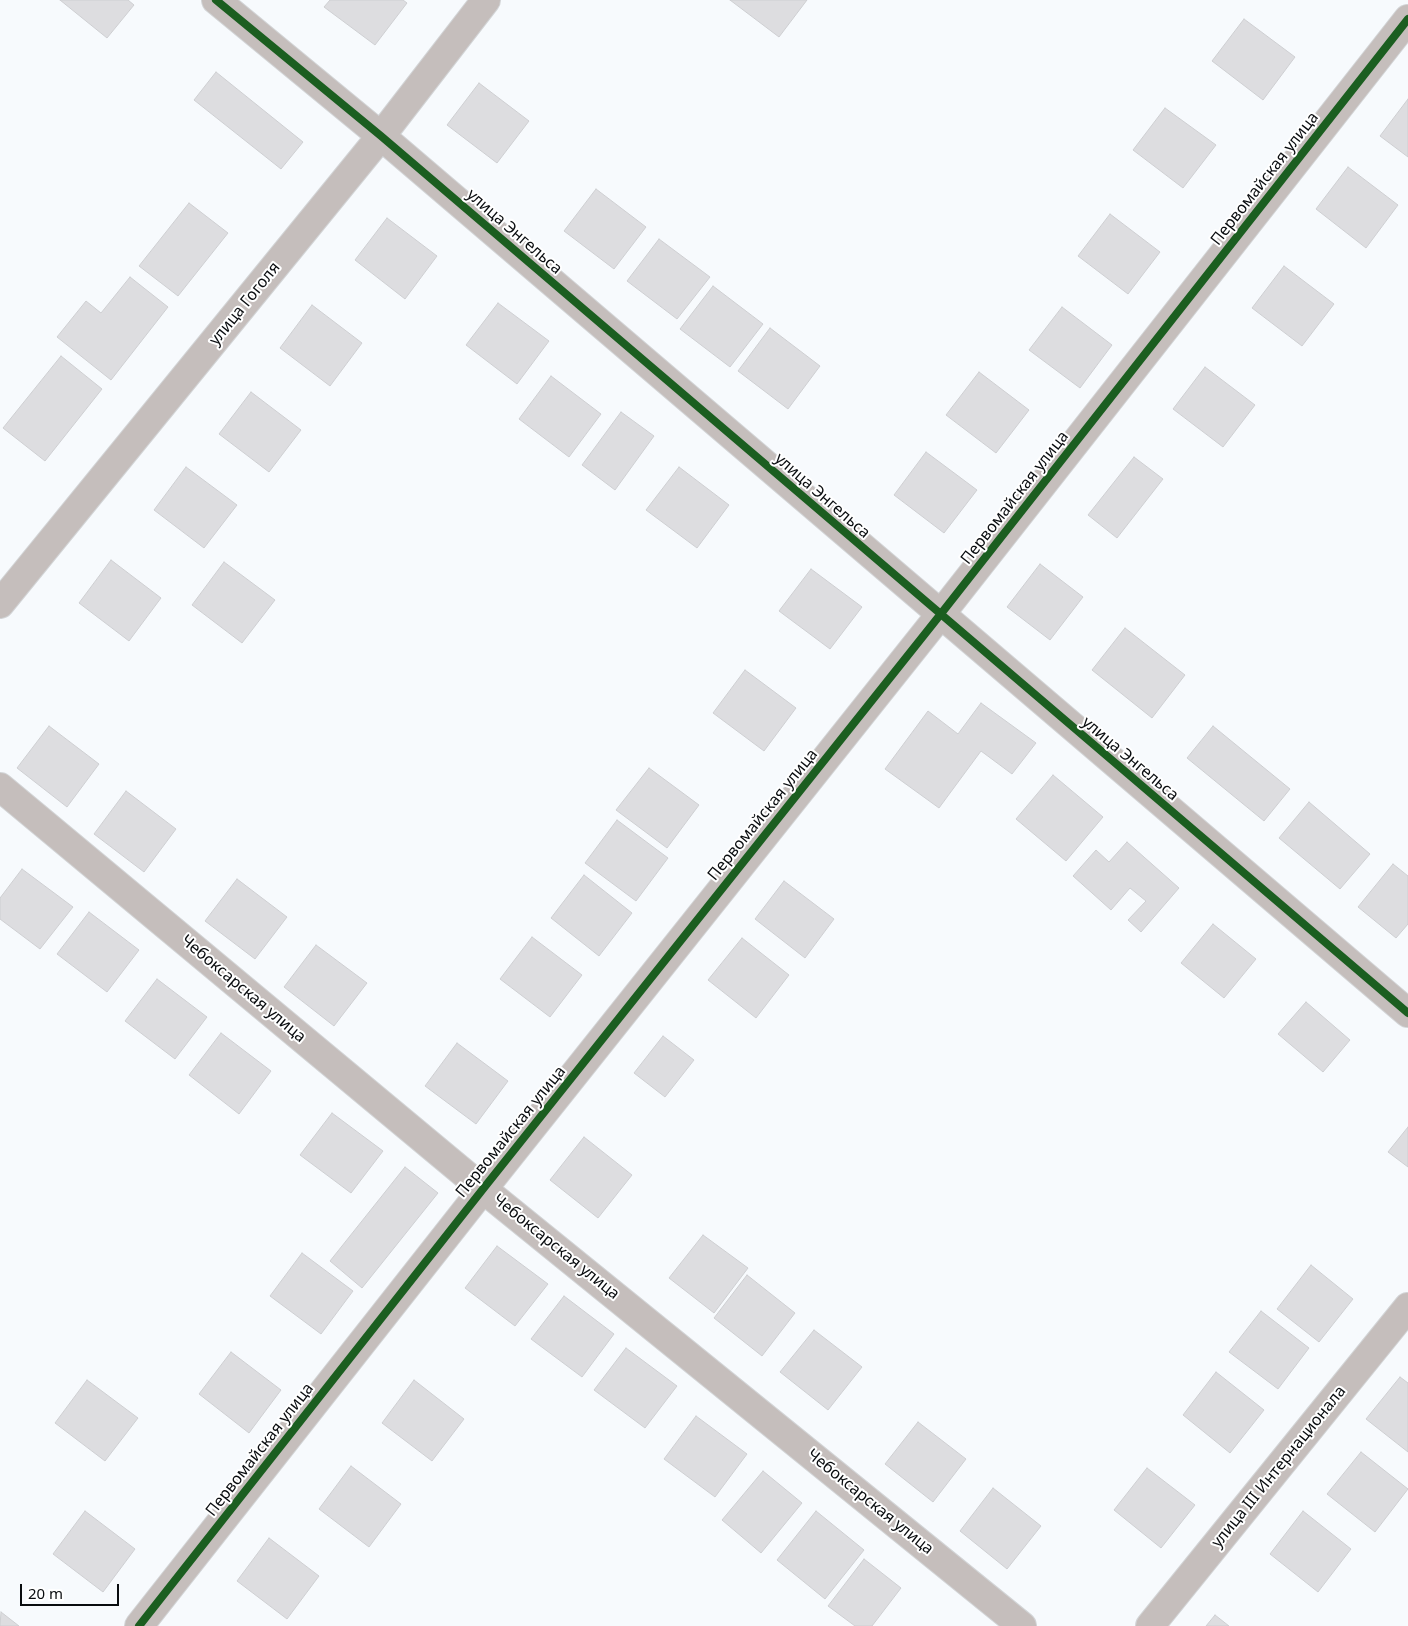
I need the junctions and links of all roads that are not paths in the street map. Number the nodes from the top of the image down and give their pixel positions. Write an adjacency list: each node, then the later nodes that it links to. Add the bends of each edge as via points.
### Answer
1 (216, 0): 4 (street, улица Энгельса)
2 (486, 0): 4 (street, улица Гоголя)
3 (1408, 19): 6 (street, Первомайская улица)
4 (381, 136): 5 (street, улица Гоголя); 6 (street, улица Энгельса)
5 (0, 604)
6 (940, 615): 8 (street, улица Энгельса); 9 (street, Первомайская улица)
7 (0, 788): 9 (street, Чебоксарская улица)
8 (1408, 1014)
9 (483, 1188): 11 (street, Первомайская улица); 12 (street, Чебоксарская улица)
10 (1408, 1307): 13 (street, улица III Интернационала)
11 (139, 1626)
12 (1022, 1626)
13 (1150, 1626)

